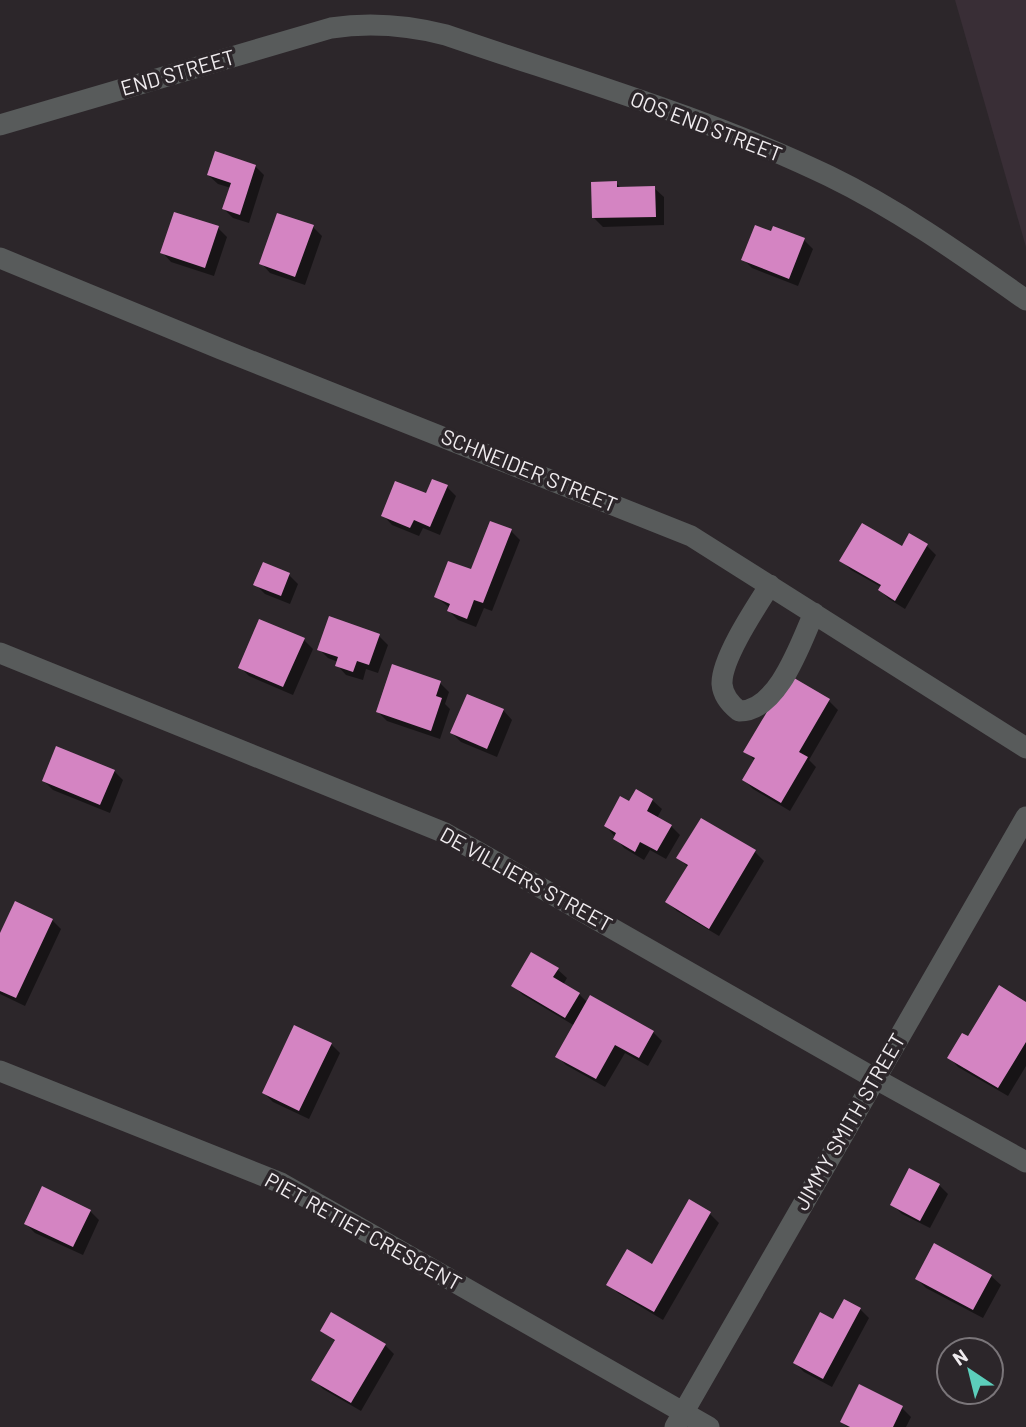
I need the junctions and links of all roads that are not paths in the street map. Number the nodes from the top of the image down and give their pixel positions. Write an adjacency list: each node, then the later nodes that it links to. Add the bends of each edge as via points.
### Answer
1 (358, 24): 2 (street, END STREET); 4 (street, OOS END STREET, via 446,35 768,149 888,208)
2 (0, 125)
3 (0, 258): 5 (street, SCHNEIDER STREET, via 674,528)
4 (1026, 300)
5 (770, 585): 6 (street, SCHNEIDER STREET); 6 (street, via 741,634 723,677 726,699 739,711 754,709 770,696 788,671)
6 (814, 613): 8 (street, SCHNEIDER STREET)
7 (0, 653): 11 (street, DE VILLIERS STREET, via 445,833)
8 (1026, 747)
9 (1026, 817): 11 (street, JIMMY SMITH STREET)
10 (0, 1071): 13 (street, PIET RETIEF CRESCENT, via 281,1183)
11 (874, 1078): 12 (street, DE VILLIERS STREET); 13 (street, JIMMY SMITH STREET)
12 (1026, 1162)
13 (679, 1420): 14 (street, PIET RETIEF CRESCENT)
14 (709, 1427)

